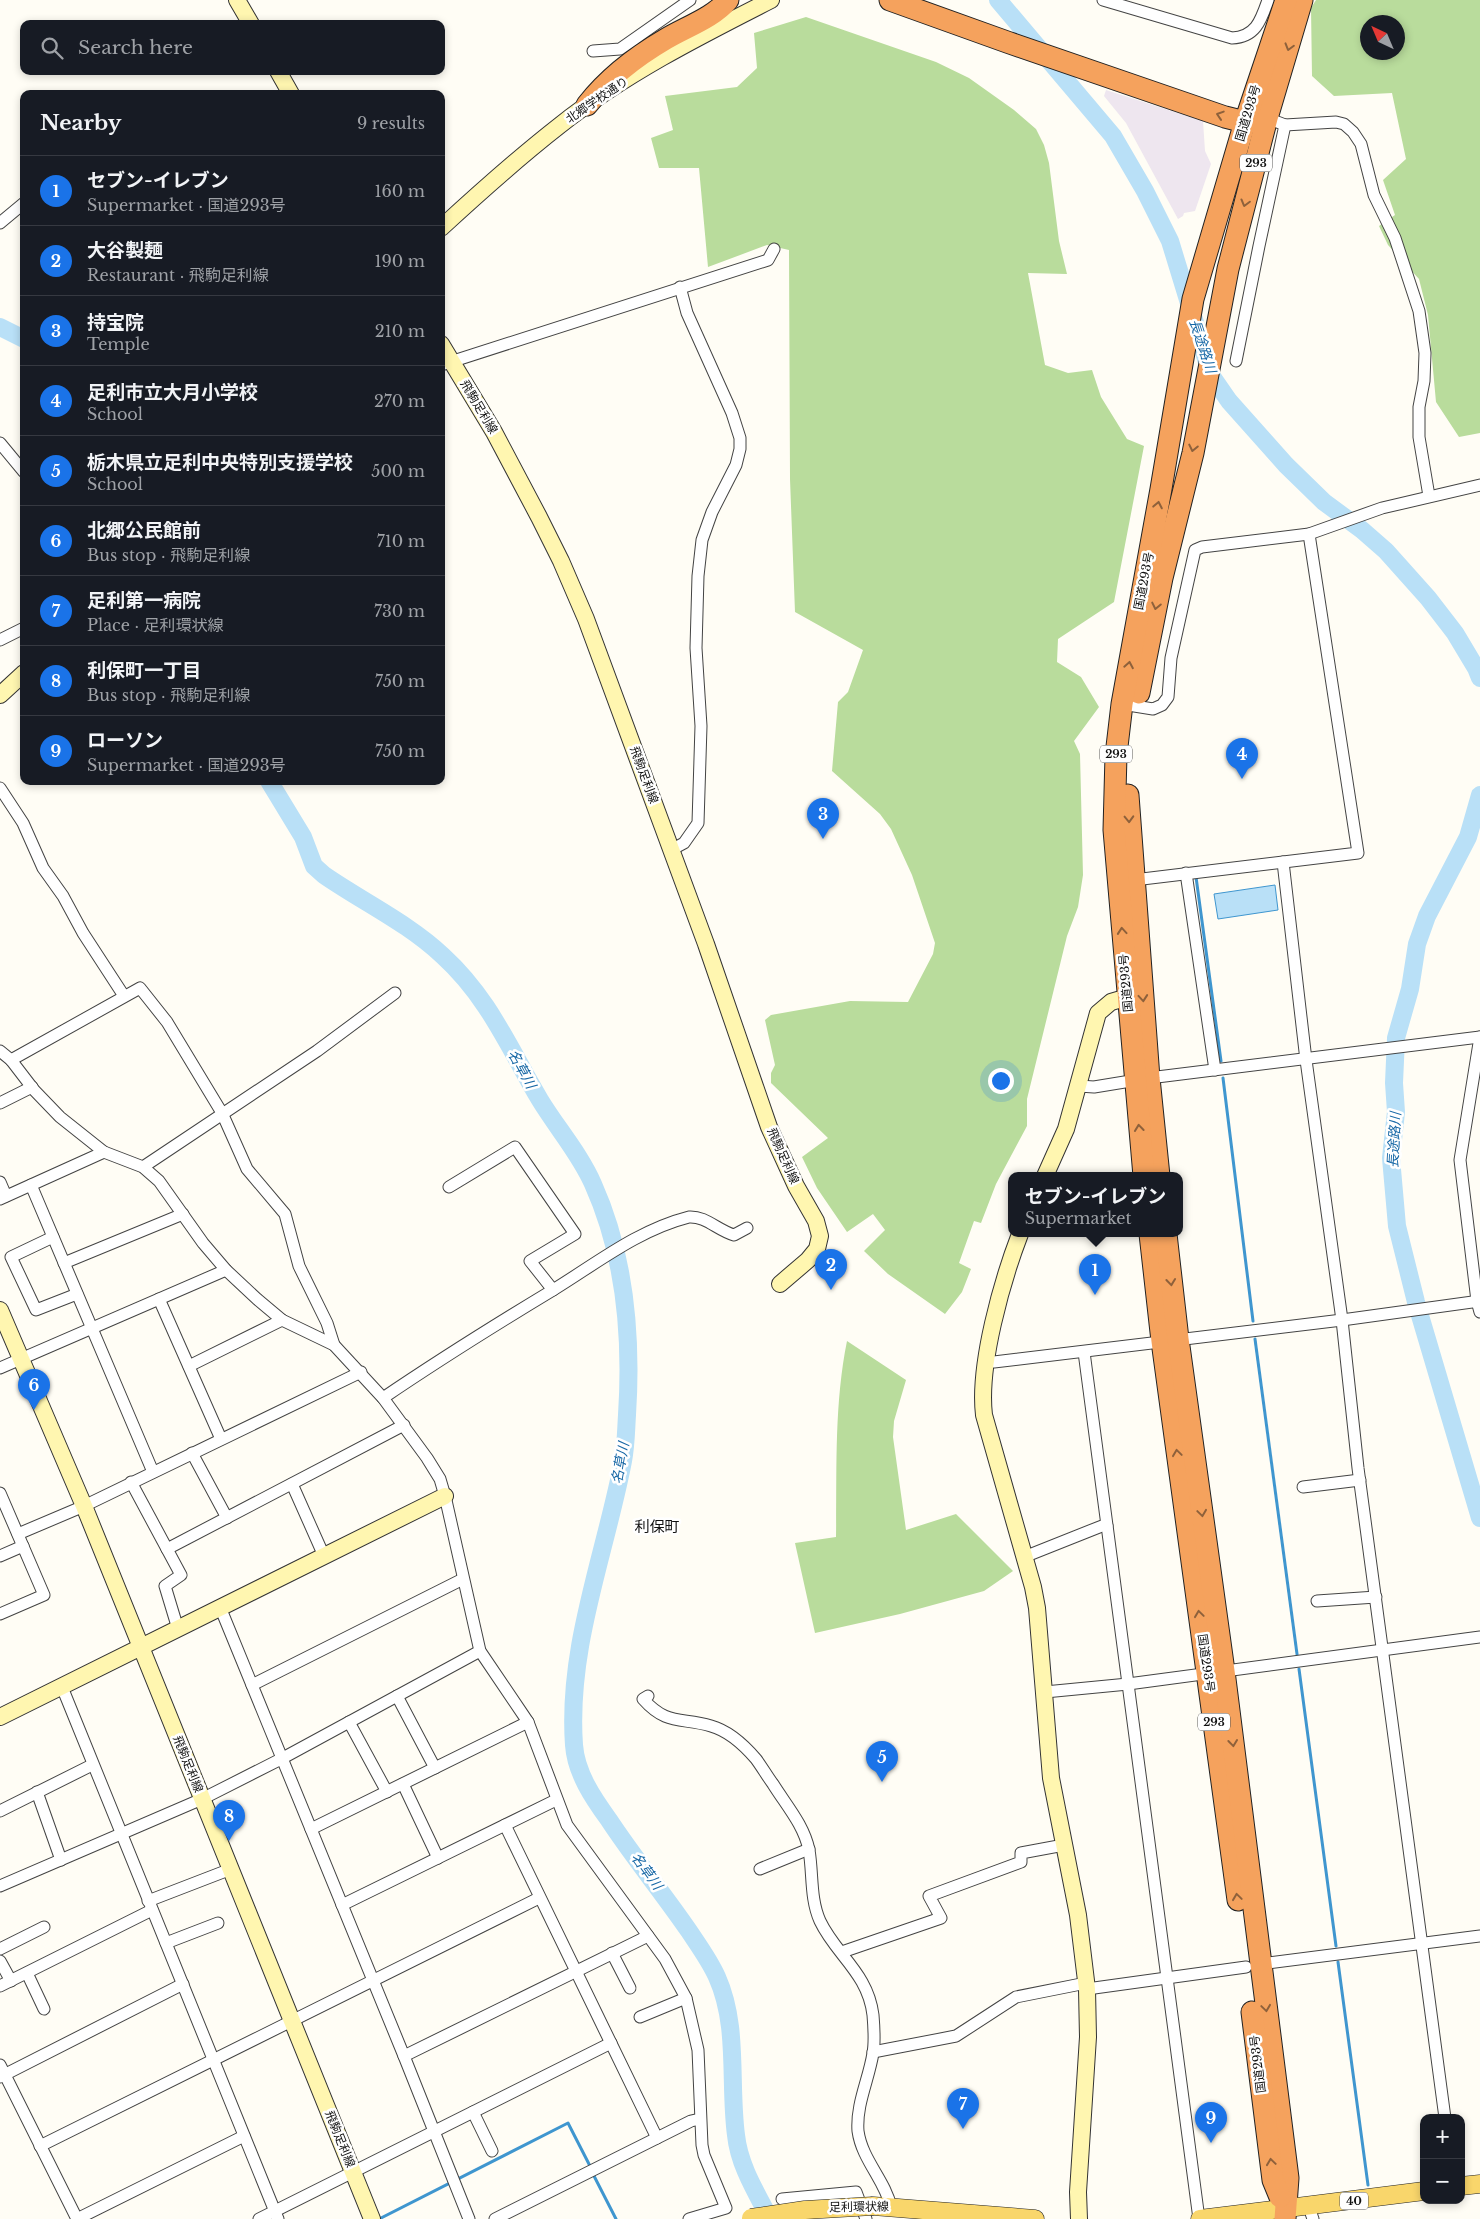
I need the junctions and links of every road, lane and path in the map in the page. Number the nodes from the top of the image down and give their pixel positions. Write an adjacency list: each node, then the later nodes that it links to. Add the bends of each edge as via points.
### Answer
1 (237, 0): 11 (street)
2 (690, 0): 13 (street, via 620,50)
3 (728, 0): 16 (highway, via 712,14 665,39 630,63 603,86)
4 (770, 0): 16 (street, 北郷学校通り, via 706,32)
5 (890, 0): 12 (highway)
6 (914, 0): 12 (highway)
7 (1103, 0): 8 (street, via 1232,38 1244,37 1255,30)
8 (1268, 0)
9 (1286, 0): 17 (highway, 国道293号 / 293)
10 (1302, 0): 17 (highway, 国道293号 / 293, one-way to 17)
11 (249, 20)
12 (1006, 38): 17 (highway)
13 (594, 51)
14 (280, 75): 15 (street)
15 (289, 90)
16 (588, 105): 20 (street, 北郷学校通り, via 510,166)
17 (1262, 118): 23 (street, via 1259,246); 28 (street, via 1344,124 1361,144 1374,195 1395,238 1419,311 1425,353 1419,430); 34 (highway, 国道293号 / 293, one-way to 34, via 1188,470); 34 (highway, 国道293号 / 293, one-way to 17, via 1185,336 1197,281)
18 (20, 206): 19 (street)
19 (0, 223)
20 (445, 224)
21 (774, 249): 22 (street, via 768,260)
22 (680, 287): 24 (street); 36 (street, via 688,314 732,413 740,443 736,466 712,512 702,540 696,648 701,726 698,823 684,843)
23 (1236, 361)
24 (446, 363): 36 (street, 飛駒足利線, via 494,432 561,561 602,660)
25 (0, 443): 26 (street)
26 (20, 467)
27 (1480, 485): 28 (street)
28 (1428, 496): 29 (street, via 1382,508)
29 (1309, 534): 34 (street, via 1195,550 1171,658 1168,698 1153,709); 37 (street, via 1358,853)
30 (20, 630): 31 (street)
31 (0, 640)
32 (20, 677): 33 (street)
33 (0, 695)
34 (1129, 705): 39 (highway, 国道293号 / 293, one-way to 39, via 1128,794); 42 (highway, 国道293号 / 293, one-way to 34, via 1114,830 1116,755)
35 (0, 788): 41 (street, via 23,823 43,868)
36 (672, 850): 70 (street, 飛駒足利線, via 769,1127 816,1221 820,1236 808,1260)
37 (1283, 862): 38 (street); 46 (street)
38 (1186, 873): 39 (street); 47 (street)
39 (1134, 880): 48 (highway, 国道293号 / 293, one-way to 48)
40 (396, 993): 52 (street, via 317,1051)
41 (124, 996): 45 (street); 52 (street, via 140,988 167,1022)
42 (1128, 997): 48 (highway, 国道293号 / 293); 49 (street, via 1111,1002 1098,1013)
43 (1480, 1037): 46 (street); 74 (street, via 1460,1160)
44 (0, 1051): 45 (street)
45 (11, 1060): 50 (street)
46 (1306, 1060): 47 (street); 77 (street)
47 (1216, 1070): 48 (street)
48 (1142, 1079): 49 (street, via 1094,1088); 56 (highway, 国道293号 / 293, one-way to 48); 57 (highway, 国道293号 / 293)
49 (1079, 1086): 55 (street, via 1066,1129)
50 (32, 1087): 51 (street); 53 (street, via 60,1117)
51 (0, 1103)
52 (222, 1114): 54 (street); 80 (street, via 247,1169 285,1214 298,1266)
53 (104, 1152): 54 (street); 59 (street)
54 (143, 1167): 62 (street, via 160,1181)
55 (1047, 1172)
56 (1144, 1172)
57 (1158, 1172)
58 (0, 1182): 61 (street)
59 (31, 1185): 61 (street); 67 (street)
60 (449, 1187): 71 (street, via 515,1147 575,1234 530,1261)
61 (3, 1198)
62 (183, 1214): 68 (street); 69 (street)
63 (748, 1228): 71 (street, via 734,1235 722,1232 699,1216 678,1219 622,1244)
64 (1019, 1237): 83 (street, via 1009,1261)
65 (1151, 1237): 79 (highway, 国道293号 / 293)
66 (1166, 1237): 79 (highway, 国道293号 / 293, one-way to 79)
67 (53, 1238): 68 (street); 72 (street, via 11,1257 36,1310)
68 (64, 1263): 72 (street)
69 (226, 1270): 73 (street); 76 (street)
70 (780, 1284)
71 (553, 1290): 87 (street, via 458,1347)
72 (77, 1294): 78 (street)
73 (159, 1299): 78 (street); 84 (street)
74 (1479, 1304): 77 (street)
75 (0, 1310): 82 (street, 飛駒足利線)
76 (282, 1320): 80 (street); 84 (street)
77 (1342, 1320): 79 (street); 92 (street)
78 (92, 1328): 82 (street); 91 (street)
79 (1170, 1340): 81 (street); 117 (highway, 国道293号 / 293)
80 (334, 1344): 86 (street)
81 (1084, 1352): 83 (street); 100 (street)
82 (22, 1359): 85 (street); 98 (street, 飛駒足利線)
83 (987, 1361): 106 (street, via 984,1415)
84 (189, 1366): 89 (street)
85 (0, 1368)
86 (361, 1372): 87 (street); 89 (street)
87 (383, 1398): 88 (street)
88 (404, 1425): 94 (street); 96 (street, via 440,1479)
89 (221, 1439): 90 (street)
90 (192, 1453): 91 (street); 99 (street)
91 (153, 1472): 93 (street)
92 (1360, 1480): 95 (street); 108 (street)
93 (131, 1482): 98 (street); 103 (street)
94 (292, 1484): 99 (street); 105 (street)
95 (1303, 1487)
96 (445, 1496): 105 (street); 107 (street)
97 (1, 1500): 101 (street)
98 (84, 1506): 101 (street); 114 (street, 飛駒足利線)
99 (227, 1518): 103 (street)
100 (1107, 1526): 106 (street); 118 (street)
101 (18, 1534): 102 (street)
102 (23, 1546): 104 (street); 111 (street, via 44,1595)
103 (167, 1549): 112 (street, via 181,1575 165,1586)
104 (0, 1556)
105 (324, 1556): 110 (street)
106 (1024, 1558): 121 (street, via 1037,1608)
107 (463, 1579): 115 (street); 119 (street)
108 (1376, 1597): 109 (street); 116 (street)
109 (1317, 1602)
110 (220, 1608): 112 (street); 119 (street)
111 (0, 1614)
112 (178, 1629): 114 (street)
113 (1480, 1637): 116 (street)
114 (141, 1647): 120 (street); 133 (street, 飛駒足利線)
115 (480, 1651): 122 (street); 126 (street)
116 (1383, 1651): 117 (street); 154 (street)
117 (1216, 1672): 118 (street); 159 (highway, 国道293号 / 293)
118 (1128, 1684): 121 (street); 162 (street)
119 (252, 1685): 127 (street)
120 (62, 1687): 124 (street); 128 (street)
121 (1045, 1692): 139 (street, via 1051,1778)
122 (397, 1696): 125 (street); 129 (street)
123 (648, 1696): 140 (street, via 643,1699 666,1717 711,1726 744,1746 758,1761 805,1834)
124 (0, 1717)
125 (349, 1722): 127 (street); 132 (street)
126 (528, 1722): 129 (street); 134 (street)
127 (281, 1759): 133 (street); 137 (street)
128 (92, 1765): 131 (street); 138 (street)
129 (435, 1768): 130 (street)
130 (402, 1784): 132 (street); 141 (street)
131 (37, 1792): 135 (street); 142 (street)
132 (387, 1792): 137 (street)
133 (202, 1798): 138 (street); 143 (street, 飛駒足利線)
134 (556, 1800): 136 (street); 151 (street, via 567,1825)
135 (0, 1811)
136 (505, 1825): 141 (street); 146 (street)
137 (311, 1829): 147 (street)
138 (121, 1835): 142 (street); 148 (street)
139 (1064, 1845): 156 (street, via 1021,1853 1021,1862 929,1896 941,1918); 167 (street, via 1078,1915)
140 (809, 1849): 144 (street); 156 (street, via 819,1919)
141 (438, 1858): 147 (street)
142 (61, 1860): 145 (street)
143 (231, 1869): 148 (street); 172 (street, 飛駒足利線)
144 (760, 1869)
145 (0, 1886)
146 (539, 1898): 160 (street); 164 (street)
147 (342, 1905): 164 (street)
148 (150, 1906): 153 (street); 161 (street)
149 (218, 1923): 153 (street)
150 (44, 1927): 155 (street)
151 (648, 1936): 157 (street); 169 (street, via 674,1973)
152 (1480, 1936): 154 (street)
153 (166, 1943): 165 (street)
154 (1422, 1944): 159 (street); 179 (street)
155 (0, 1949)
156 (842, 1952): 174 (street, via 863,1983 873,2014)
157 (612, 1953): 160 (street); 168 (street)
158 (0, 1961): 163 (street)
159 (1253, 1966): 162 (street); 194 (highway, 国道293号 / 293, via 1273,2180)
160 (575, 1971): 173 (street); 175 (street)
161 (26, 1973): 163 (street); 170 (street)
162 (1166, 1978): 167 (street); 206 (street)
163 (11, 1981): 166 (street)
164 (373, 1981): 172 (street); 175 (street)
165 (183, 1984): 176 (street); 177 (street)
166 (0, 1986)
167 (1087, 1986): 174 (street, via 1016,1997 956,2036); 205 (street, via 1088,2037)
168 (630, 1988)
169 (686, 1998): 171 (street); 180 (street, via 698,2050)
170 (44, 2009)
171 (640, 2017)
172 (293, 2022): 176 (street); 186 (street, 飛駒足利線)
173 (611, 2043): 178 (street); 183 (street)
174 (873, 2052): 191 (street, via 862,2095 858,2132 870,2166)
175 (404, 2056): 181 (street)
176 (214, 2060): 182 (street); 184 (street)
177 (2, 2072): 184 (street)
178 (472, 2112): 181 (street); 185 (street)
179 (1444, 2114)
180 (700, 2119): 183 (street); 202 (street, via 704,2156 726,2208)
181 (434, 2132): 186 (street); 200 (street)
182 (244, 2136): 195 (street); 197 (street)
183 (657, 2138): 201 (street)
184 (40, 2146): 197 (street)
185 (492, 2151)
186 (353, 2172): 195 (street); 199 (street, 飛駒足利線)
187 (1480, 2184): 188 (main road)
188 (1465, 2186)
189 (1420, 2192): 193 (main road, 40)
190 (782, 2199): 192 (street, via 856,2192)
191 (891, 2207): 192 (main road, 足利環状線); 196 (main road, 足利環状線)
192 (869, 2212): 203 (main road, 足利環状線, bridge, via 804,2210)
193 (1311, 2213): 194 (main road, 40)
194 (1285, 2214): 206 (main road, 40)
195 (276, 2215): 198 (street)
196 (944, 2215): 204 (main road, 足利環状線)
197 (77, 2219)
198 (259, 2219)
199 (372, 2219)
200 (469, 2219)
201 (495, 2219)
202 (689, 2219)
203 (748, 2219)
204 (1035, 2219)
205 (1079, 2219)
206 (1199, 2219)

